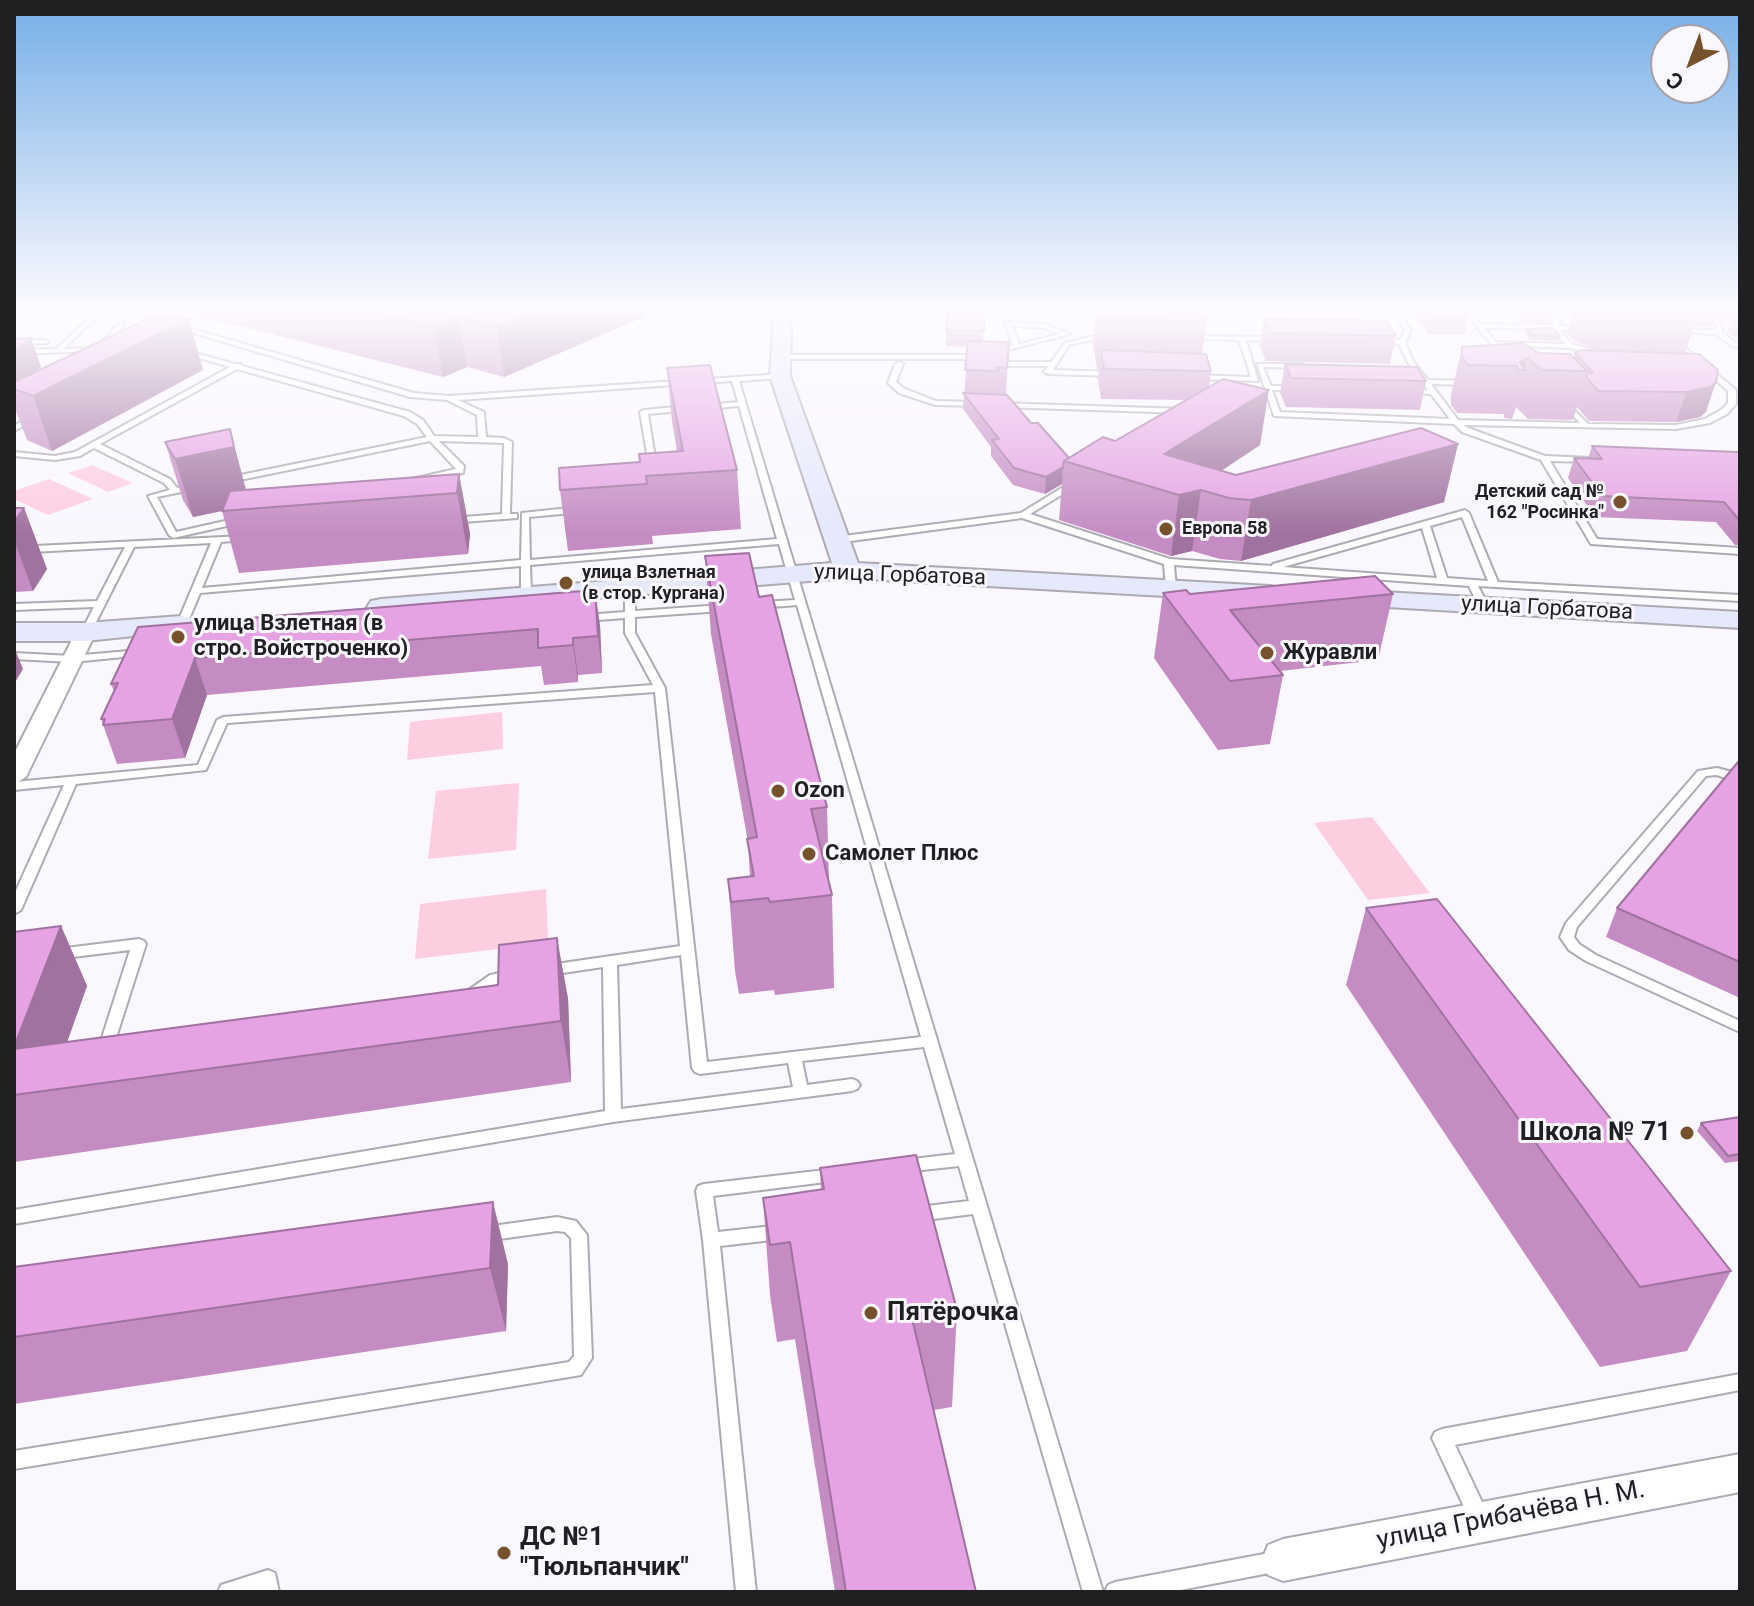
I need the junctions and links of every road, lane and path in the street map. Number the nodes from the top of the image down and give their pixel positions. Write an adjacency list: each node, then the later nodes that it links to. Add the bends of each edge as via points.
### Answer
1 (203, 385): 33 (lane)
2 (307, 385): 31 (lane, via 407,414)
3 (378, 385): 17 (lane)
4 (645, 385): 17 (lane)
5 (737, 385): 19 (lane)
6 (787, 385): 49 (main road)
7 (894, 385): 20 (lane, via 935,403)
8 (1228, 385): 14 (lane)
9 (1267, 385): 12 (lane)
10 (1428, 385): 16 (lane)
11 (1727, 385): 29 (lane, via 1732,404 1707,421 1676,427)
12 (1268, 388): 13 (lane); 26 (lane)
13 (1313, 389)
14 (1230, 390)
15 (1403, 391): 16 (lane)
16 (1432, 392): 27 (lane)
17 (449, 398): 32 (lane, via 481,414)
18 (1561, 398): 29 (lane)
19 (742, 404): 38 (lane, via 644,412); 50 (lane)
20 (983, 404)
21 (999, 405): 23 (lane)
22 (1514, 411): 28 (lane)
23 (1190, 412)
24 (42, 414): 30 (lane)
25 (1264, 414): 26 (lane)
26 (1277, 414): 27 (lane)
27 (1456, 422): 28 (lane); 35 (lane)
28 (1525, 424): 29 (lane)
29 (1586, 426)
30 (14, 429)
31 (432, 438): 32 (lane); 39 (lane); 47 (lane, via 460,471)
32 (482, 438): 43 (lane, via 508,442)
33 (95, 445): 34 (lane, via 64,458); 39 (lane, via 167,481)
34 (14, 454)
35 (1544, 458): 36 (lane); 53 (lane, via 1594,542)
36 (1604, 461)
37 (1086, 476): 42 (lane)
38 (655, 484)
39 (175, 491): 47 (lane, via 152,496)
40 (587, 510): 41 (lane)
41 (525, 515): 43 (lane); 54 (lane)
42 (1023, 515): 49 (lane); 58 (lane)
43 (506, 516): 44 (lane)
44 (445, 521)
45 (1425, 524): 55 (lane); 59 (lane); 62 (lane, via 1465,513)
46 (248, 537): 48 (lane)
47 (170, 540): 48 (lane); 51 (lane)
48 (217, 540): 61 (lane)
49 (836, 540): 56 (main road)
50 (781, 541): 54 (lane); 57 (lane)
51 (130, 547): 52 (lane); 66 (lane)
52 (14, 550)
53 (1740, 551)
54 (527, 563): 61 (lane); 63 (lane)
55 (1265, 569): 58 (lane); 59 (lane)
56 (847, 570): 57 (main road, улица Горбатова); 58 (main road, улица Горбатова)
57 (791, 574): 60 (main road, улица Горбатова); 65 (lane)
58 (1170, 575): 62 (main road, улица Горбатова)
59 (1443, 581): 62 (lane)
60 (630, 586): 63 (main road, улица Горбатова); 71 (lane)
61 (195, 591): 75 (lane)
62 (1483, 591): 64 (lane); 73 (main road, улица Горбатова)
63 (526, 595): 70 (main road, улица Горбатова)
64 (1740, 598)
65 (801, 602): 67 (lane); 91 (lane)
66 (99, 604): 69 (lane); 77 (lane)
67 (754, 605)
68 (739, 606): 71 (lane)
69 (14, 607)
70 (354, 610)
71 (630, 615): 72 (lane); 81 (lane, via 630,633)
72 (566, 620)
73 (1740, 620)
74 (213, 622): 75 (main road)
75 (182, 624): 77 (main road)
76 (14, 632): 77 (main road)
77 (86, 632): 80 (street)
78 (152, 652): 80 (lane)
79 (14, 656): 80 (lane)
80 (72, 659): 82 (street)
81 (660, 688): 84 (lane, via 223,720 202,768); 86 (lane)
82 (15, 776): 84 (lane)
83 (1740, 778): 90 (lane, via 1702,773 1567,937 1591,958)
84 (72, 780): 85 (lane)
85 (14, 910)
86 (687, 950): 88 (lane); 93 (lane, via 700,1068)
87 (40, 956): 92 (lane, via 139,944 108,1041)
88 (610, 961): 89 (lane, via 495,978); 96 (lane)
89 (456, 1005)
90 (1740, 1027)
91 (930, 1041): 93 (lane); 97 (lane)
92 (121, 1055)
93 (794, 1057): 95 (lane)
94 (852, 1085): 95 (lane)
95 (801, 1091): 96 (lane)
96 (613, 1116): 101 (lane)
97 (966, 1159): 98 (lane); 100 (lane)
98 (889, 1168)
99 (858, 1172): 105 (lane, via 704,1191)
100 (978, 1207): 102 (lane); 114 (lane)
101 (14, 1217)
102 (900, 1217)
103 (805, 1228): 105 (lane)
104 (464, 1236): 107 (lane, via 557,1224 570,1226 579,1235 583,1358 574,1369)
105 (711, 1240): 113 (lane)
106 (1740, 1382): 109 (lane, via 1442,1438)
107 (14, 1460)
108 (1740, 1473): 109 (street, улица Грибачёва Н. М.)
109 (1482, 1522): 110 (street, улица Грибачёва Н. М.)
110 (1283, 1560): 115 (lane)
111 (228, 1592): 112 (lane, via 268,1580)
112 (269, 1592)
113 (746, 1592)
114 (1093, 1592)
115 (1115, 1592)

